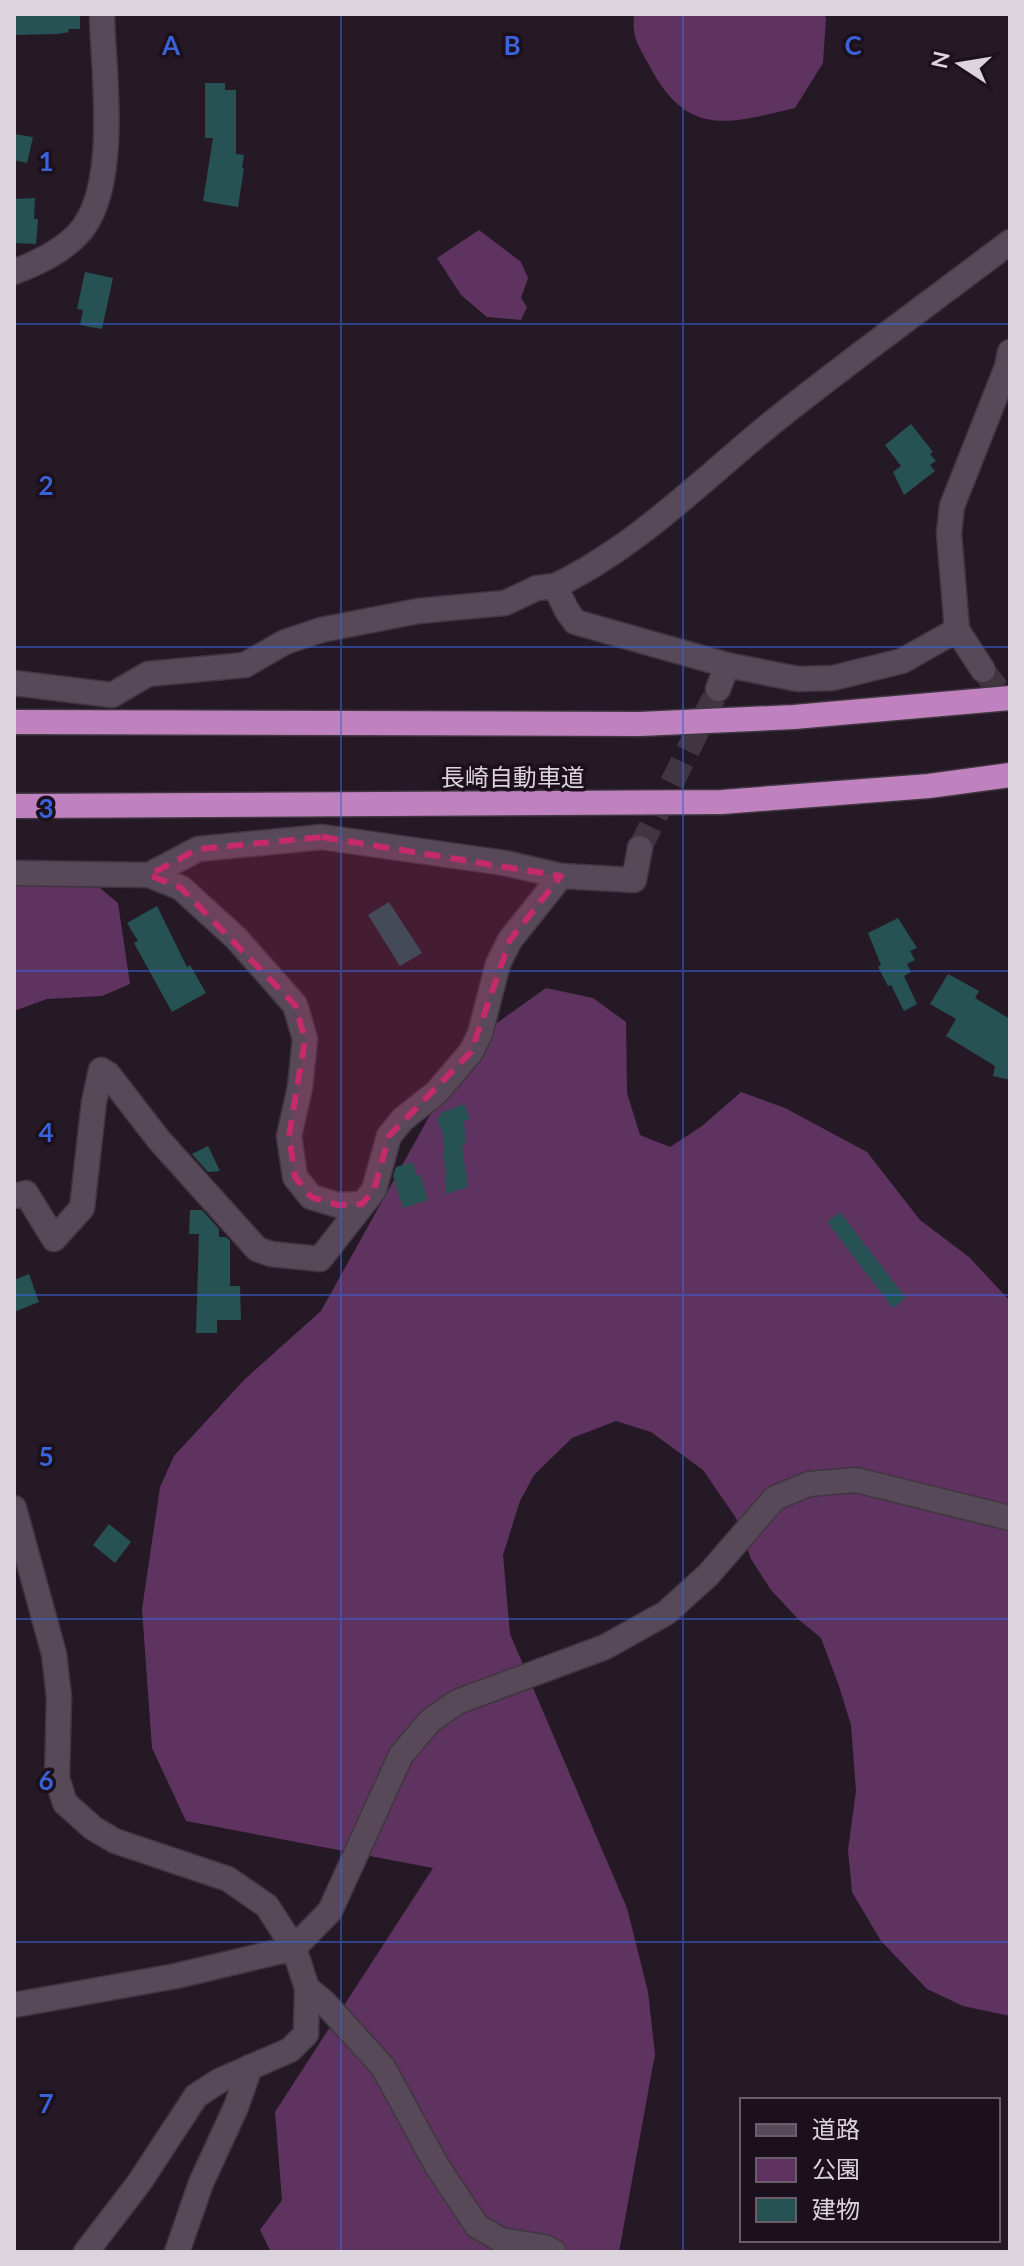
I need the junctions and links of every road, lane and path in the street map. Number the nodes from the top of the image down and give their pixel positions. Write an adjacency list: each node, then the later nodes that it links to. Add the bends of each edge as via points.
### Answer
1 (102, 14): 3 (street, via 106,165 100,197 79,234 44,261)
2 (1010, 242): 5 (street, via 773,422 672,510 585,572)
3 (14, 272)
4 (1010, 352): 6 (street, via 952,506 949,533)
5 (555, 586): 7 (street, via 575,622); 9 (street, via 505,603 418,611 321,630 285,642 245,665 148,674 112,695)
6 (957, 630): 7 (street, via 902,661 833,678 798,679); 8 (street)
7 (727, 665): 10 (street)
8 (983, 670)
9 (14, 683)
10 (718, 689)
11 (1010, 698): 12 (highway, via 640,724)
12 (14, 722)
13 (1010, 775): 14 (highway, 長崎自動車道, via 722,802)
14 (14, 806)
15 (640, 848): 18 (street, via 634,880)
16 (14, 873): 17 (street)
17 (149, 875): 18 (street, via 198,849 322,837); 20 (street, via 181,888 236,938 295,1005 305,1039 289,1136 295,1177 311,1197 338,1205)
18 (561, 876): 20 (street, via 510,940 471,1052 389,1136 374,1190)
19 (14, 1196): 20 (street, via 26,1193 54,1239 82,1208 101,1070 257,1249 320,1259)
20 (362, 1204)
21 (14, 1508): 23 (street, via 54,1654 57,1778 65,1803 115,1841 228,1879 267,1906)
22 (1010, 1518): 23 (street, via 856,1480 809,1484 775,1498 708,1575 666,1613 605,1647 457,1702 430,1721 401,1755 330,1911)
23 (294, 1948): 24 (street); 25 (street)
24 (307, 1988): 26 (street, via 306,2034 290,2050); 29 (street, via 383,2067 477,2226 501,2240)
25 (14, 2005)
26 (250, 2067): 27 (street, via 196,2096); 28 (street)
27 (86, 2252)
28 (177, 2252)
29 (554, 2252)

